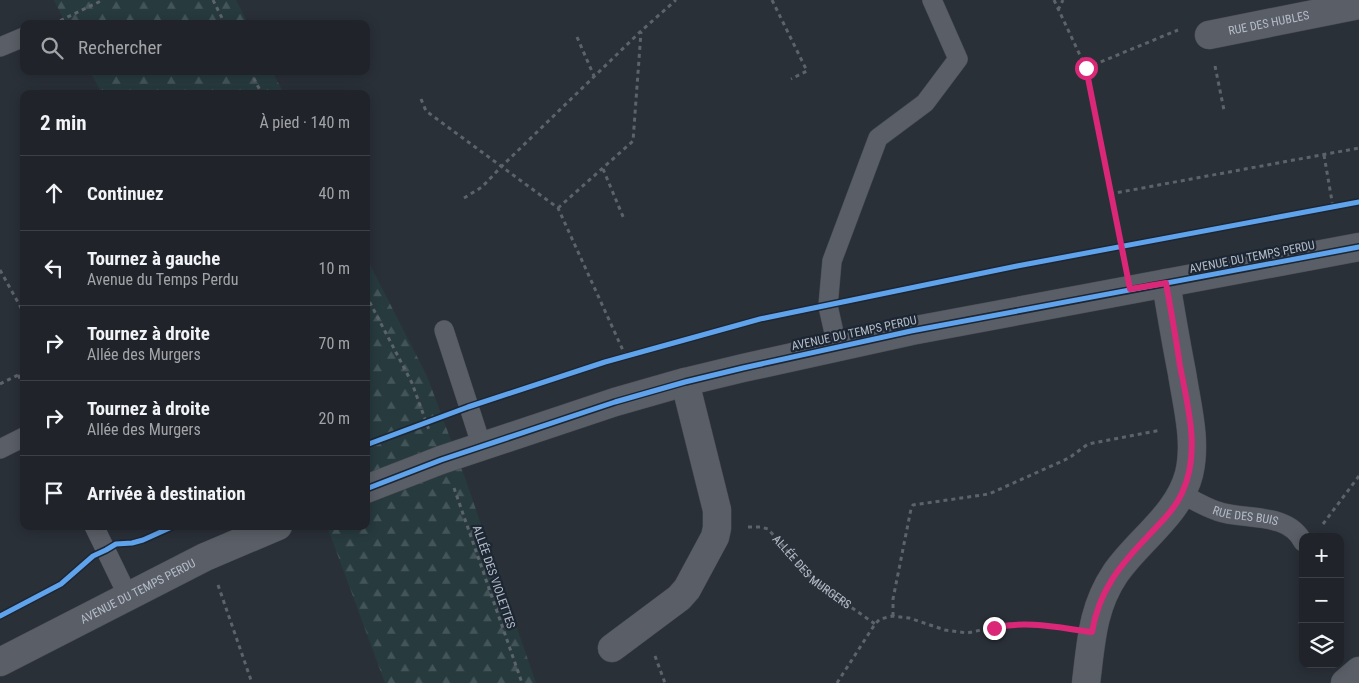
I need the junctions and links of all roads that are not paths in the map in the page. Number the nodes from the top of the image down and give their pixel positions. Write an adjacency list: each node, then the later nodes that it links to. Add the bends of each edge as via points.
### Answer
1 (932, 0): 9 (lane, via 958,59 925,103 878,138 832,261 828,306)
2 (1359, 5): 3 (street, RUE DES HUBLES)
3 (1209, 34)
4 (20, 39): 5 (lane)
5 (0, 47)
6 (1359, 247): 7 (street, AVENUE DU TEMPS PERDU)
7 (1166, 283): 9 (street, AVENUE DU TEMPS PERDU); 15 (street, via 1191,424 1191,464)
8 (444, 330): 12 (lane)
9 (838, 346): 10 (street, AVENUE DU TEMPS PERDU)
10 (685, 382): 12 (street, AVENUE DU TEMPS PERDU); 20 (street, via 717,510 717,528 712,545 687,589)
11 (20, 439): 13 (lane)
12 (482, 447): 14 (street, AVENUE DU TEMPS PERDU)
13 (0, 449)
14 (370, 488)
15 (1182, 494): 18 (lane, RUE DES BUIS, via 1216,511 1275,521); 23 (street, via 1116,574 1098,605)
16 (96, 530): 19 (lane)
17 (269, 530): 19 (street, AVENUE DU TEMPS PERDU, via 205,557)
18 (1299, 534)
19 (128, 596): 21 (street, AVENUE DU TEMPS PERDU)
20 (612, 648)
21 (0, 662)
22 (1359, 671): 24 (street)
23 (1086, 683)
24 (1345, 683)

